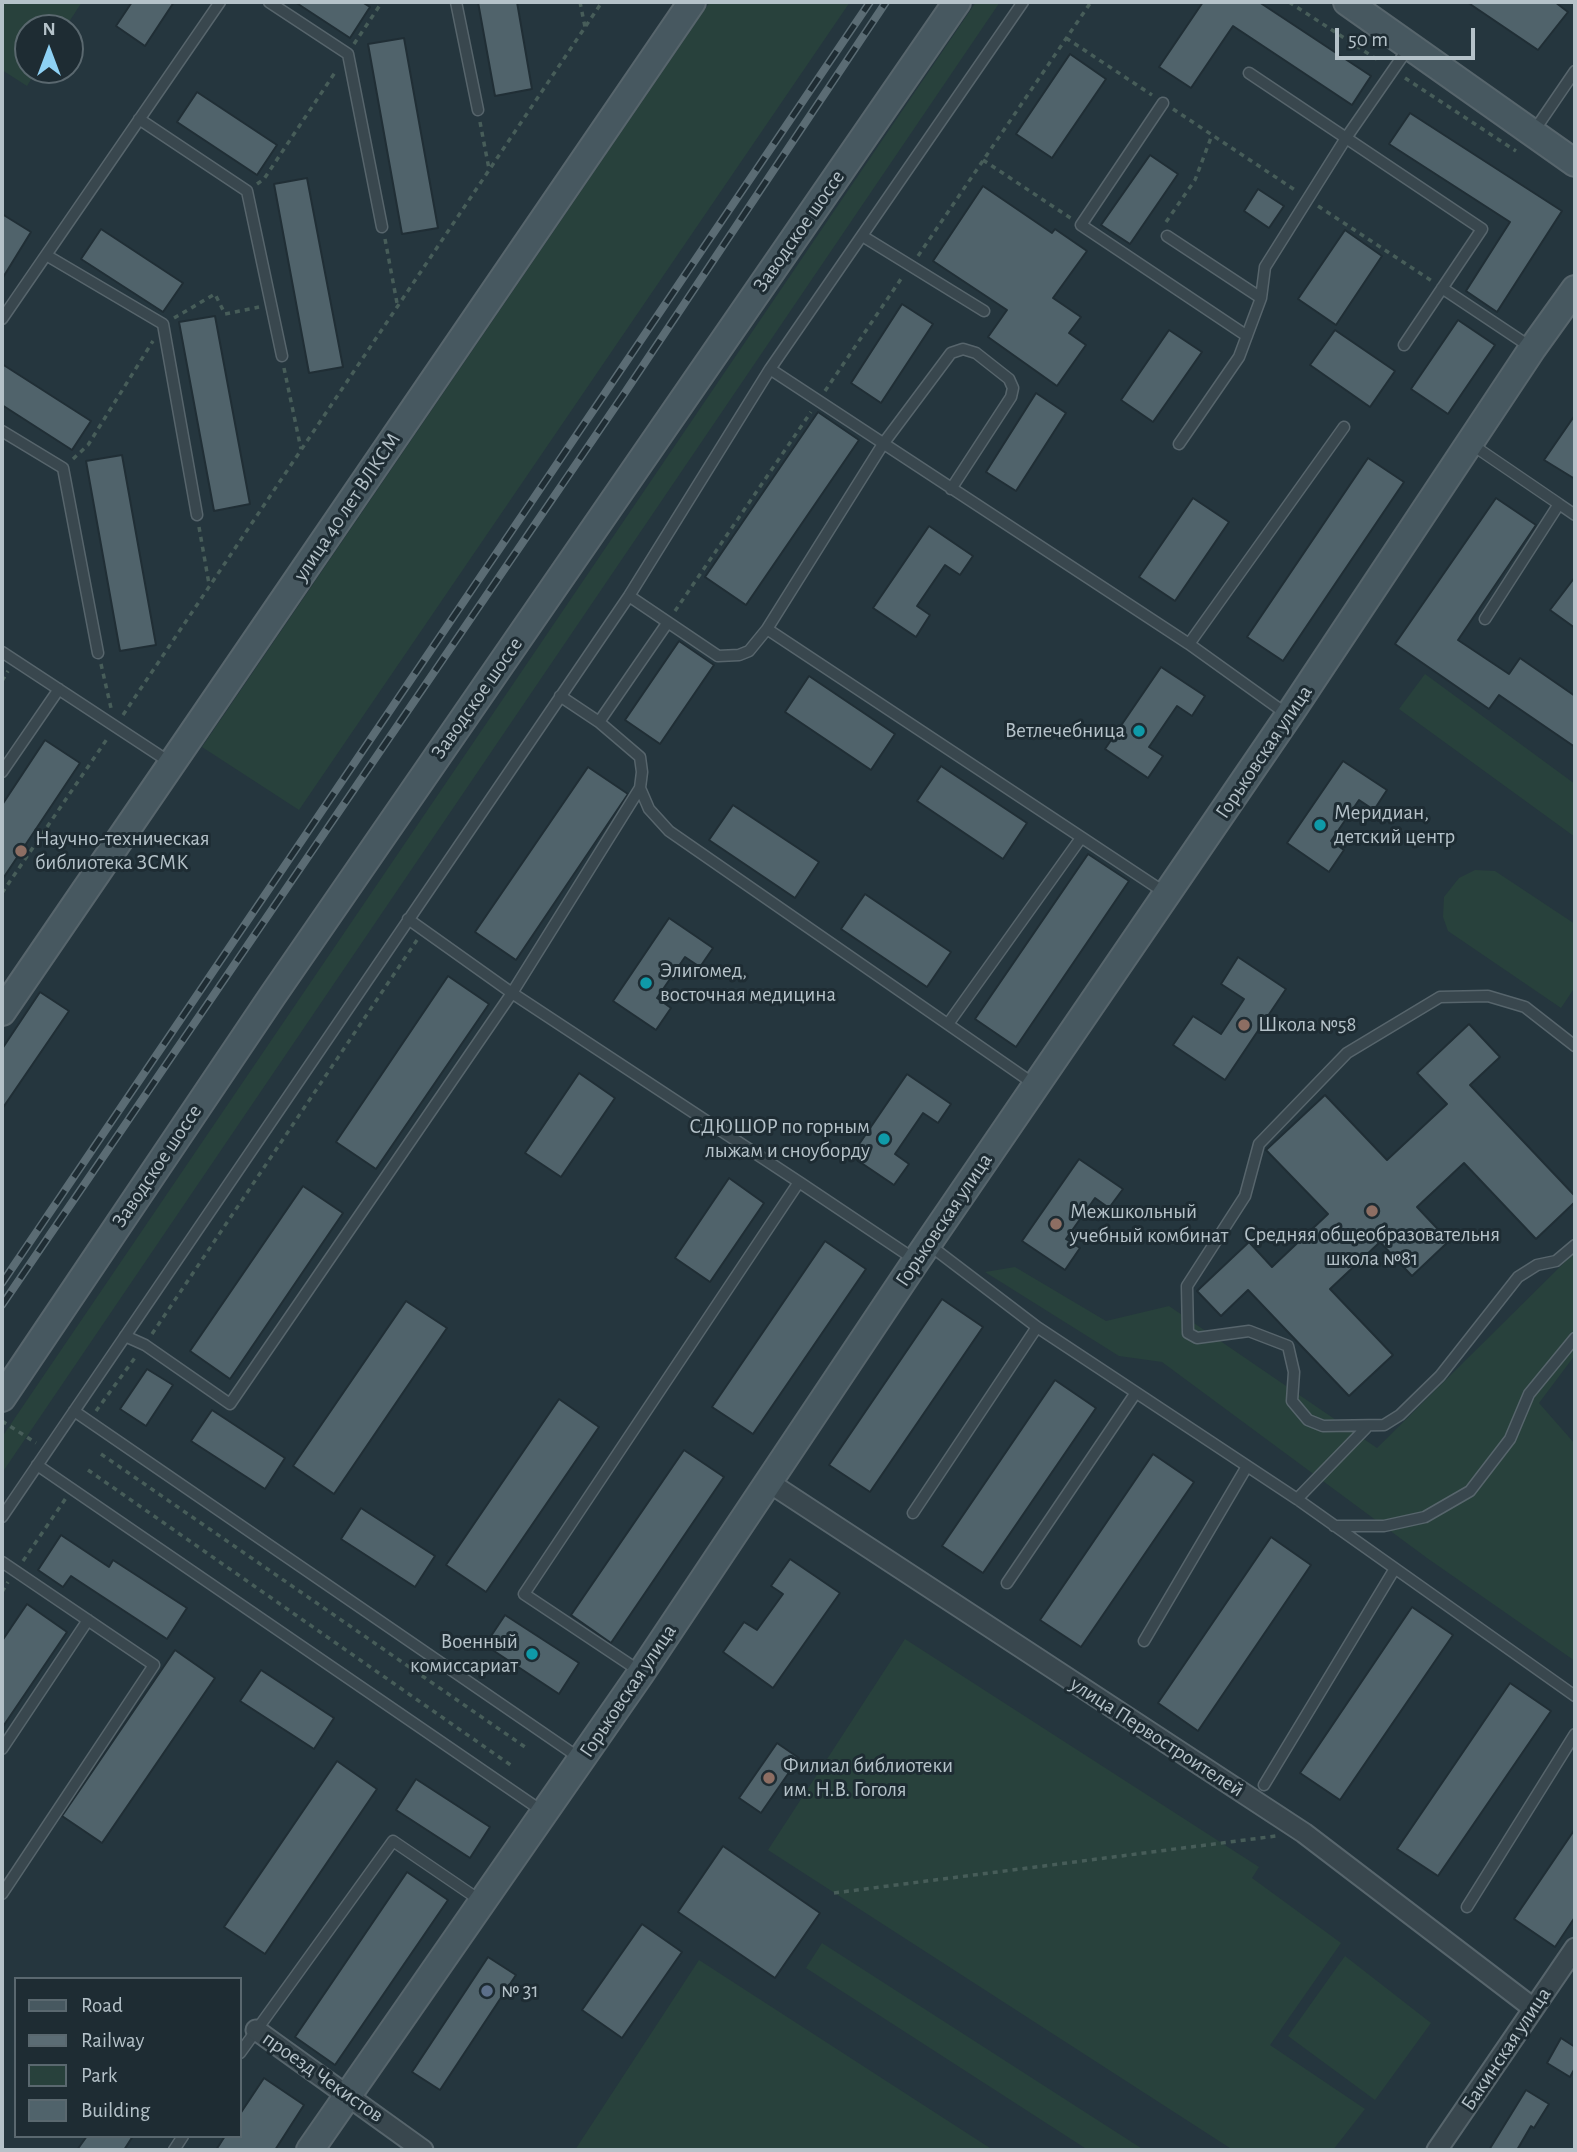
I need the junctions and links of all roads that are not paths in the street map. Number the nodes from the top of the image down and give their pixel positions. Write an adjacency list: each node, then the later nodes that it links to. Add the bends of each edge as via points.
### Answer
1 (220, 2): 13 (lane)
2 (269, 2): 17 (lane, via 348,54)
3 (456, 2): 12 (lane)
4 (692, 2): 51 (street, улица 40 лет ВЛКСМ)
5 (957, 2): 69 (street, Заводское шоссе, via 273,995)
6 (1023, 2): 19 (lane)
7 (1347, 2): 8 (street)
8 (1409, 47): 14 (lane); 15 (street)
9 (1575, 71): 15 (lane)
10 (1249, 73): 14 (lane)
11 (1163, 103): 26 (lane, via 1081,225)
12 (478, 110)
13 (139, 119): 20 (lane); 29 (lane, via 247,191)
14 (1346, 138): 21 (lane, via 1482,229); 23 (lane, via 1265,267)
15 (1526, 142): 16 (street)
16 (1575, 163)
17 (382, 227)
18 (1167, 236): 23 (lane)
19 (863, 237): 24 (lane); 30 (lane)
20 (46, 255): 25 (lane); 38 (lane, via 163,324)
21 (1442, 289): 27 (lane); 28 (lane)
22 (1575, 289): 28 (street, Горьковская улица)
23 (1261, 298): 26 (lane)
24 (984, 311)
25 (2, 319)
26 (1247, 336): 34 (lane, via 1239,357)
27 (1404, 345)
28 (1532, 348): 35 (street, Горьковская улица)
29 (282, 356)
30 (770, 369): 33 (lane); 40 (lane)
31 (1344, 427): 44 (lane)
32 (2, 431): 46 (lane, via 64,468)
33 (883, 444): 36 (lane); 36 (lane, via 951,354 963,349 976,353 1009,379 1013,388); 43 (lane)
34 (1179, 444)
35 (1471, 444): 37 (lane); 49 (street, Горьковская улица)
36 (951, 489): 44 (lane)
37 (1559, 504): 39 (lane); 41 (lane)
38 (197, 515)
39 (1575, 515)
40 (629, 596): 42 (lane); 48 (lane)
41 (1485, 619)
42 (668, 622): 43 (lane, via 718,656 749,651); 50 (lane)
43 (768, 629): 54 (lane)
44 (1189, 644): 49 (lane)
45 (2, 652): 47 (lane)
46 (98, 653)
47 (59, 689): 51 (lane); 52 (lane)
48 (560, 696): 50 (lane); 56 (lane)
49 (1289, 715): 55 (street, Горьковская улица)
50 (599, 722): 53 (lane, via 640,757)
51 (172, 763): 58 (street, улица 40 лет ВЛКСМ)
52 (2, 772)
53 (640, 788): 57 (lane); 59 (lane, via 649,809 669,831)
54 (1081, 838): 55 (lane); 59 (lane)
55 (1167, 894): 61 (street, Горьковская улица)
56 (408, 919): 57 (lane); 66 (lane)
57 (512, 993): 62 (lane); 66 (lane, via 230,1404)
58 (2, 1012)
59 (948, 1024): 61 (lane)
60 (1575, 1046): 71 (lane, via 1525,1007 1488,996 1440,997 1347,1053 1259,1144 1245,1196 1187,1286 1188,1333 1197,1338 1249,1331 1288,1346 1294,1372 1292,1401 1308,1420 1323,1426)
61 (1035, 1085): 64 (street, Горьковская улица)
62 (799, 1182): 64 (lane); 84 (lane, via 524,1594)
63 (1575, 1245): 71 (lane, via 1556,1261 1537,1265 1518,1277 1440,1376 1400,1415 1384,1425)
64 (922, 1252): 65 (lane); 74 (street, Горьковская улица)
65 (1037, 1327): 68 (lane); 76 (lane)
66 (125, 1336): 70 (lane)
67 (1575, 1338): 78 (lane, via 1529,1394 1510,1439 1470,1491 1425,1517 1384,1526)
68 (1135, 1394): 73 (lane); 81 (lane)
69 (2, 1398)
70 (74, 1411): 72 (lane); 88 (lane)
71 (1366, 1428): 75 (lane)
72 (37, 1465): 77 (lane); 90 (lane)
73 (1246, 1468): 75 (lane); 83 (lane)
74 (770, 1483): 84 (street, Горьковская улица); 95 (street, улица Первостроителей, via 1304,1833)
75 (1297, 1499): 78 (lane)
76 (913, 1513)
77 (2, 1517)
78 (1334, 1526): 80 (lane)
79 (2, 1562): 82 (lane)
80 (1394, 1570): 85 (lane); 89 (lane)
81 (1007, 1583)
82 (88, 1620): 87 (lane); 91 (lane, via 154,1665)
83 (1144, 1641)
84 (641, 1673): 88 (street, Горьковская улица)
85 (1575, 1696)
86 (1575, 1734): 93 (lane)
87 (2, 1749)
88 (582, 1759): 90 (street, Горьковская улица)
89 (1264, 1785)
90 (543, 1812): 92 (street, Горьковская улица)
91 (2, 1894)
92 (482, 1901): 96 (lane, via 393,1841); 98 (street, Горьковская улица)
93 (1467, 1907)
94 (1575, 1948): 95 (street, Бакинская улица)
95 (1533, 2008): 101 (street, Бакинская улица)
96 (256, 2030): 97 (lane); 98 (street, проезд Чекистов)
97 (242, 2050)
98 (348, 2094): 99 (street, Горьковская улица); 100 (street, проезд Чекистов)
99 (310, 2150)
100 (423, 2150)
101 (1437, 2150)

